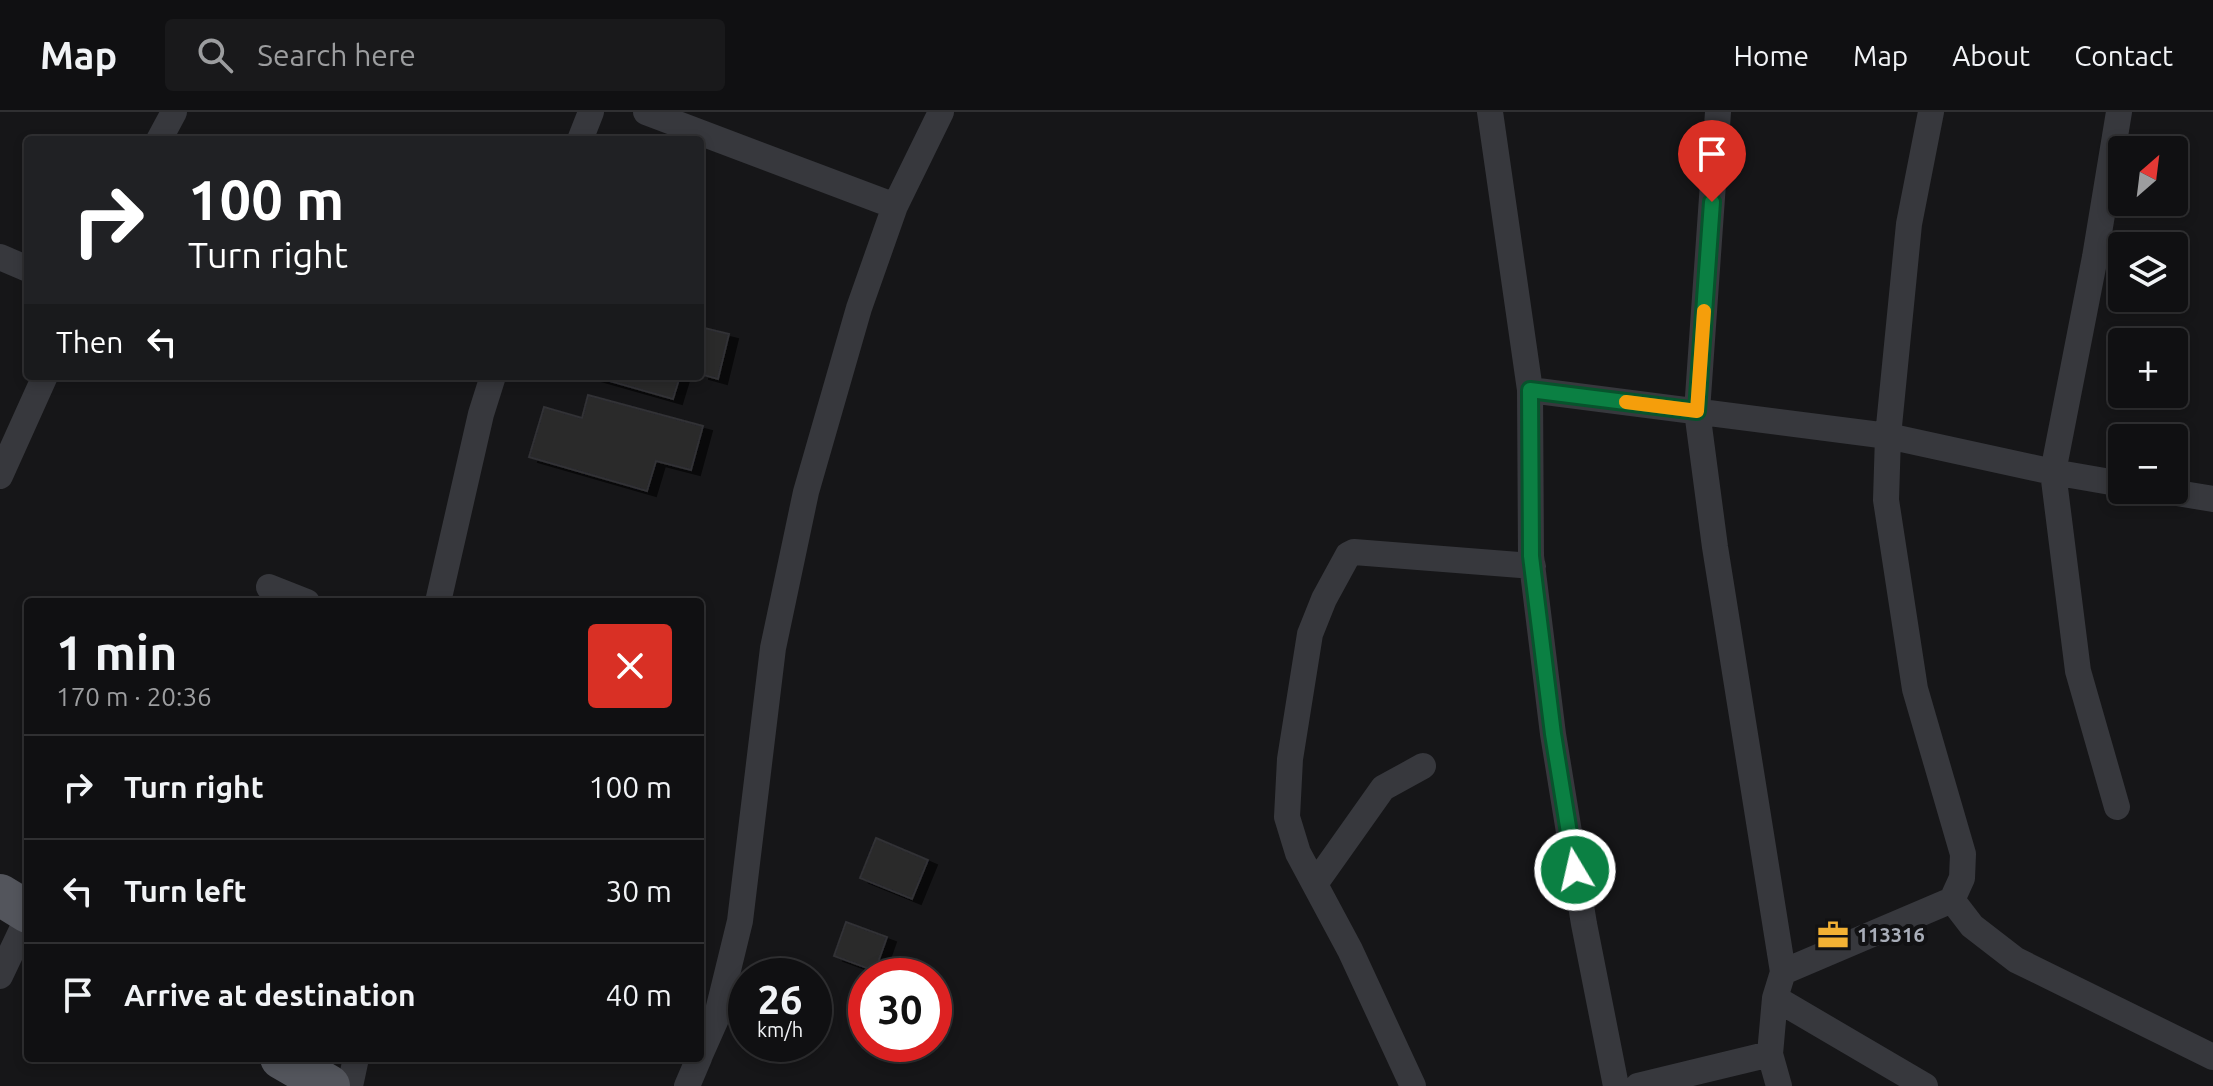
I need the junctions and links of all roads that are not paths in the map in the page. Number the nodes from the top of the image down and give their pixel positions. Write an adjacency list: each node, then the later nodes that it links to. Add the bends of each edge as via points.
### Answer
1 (174, 112): 9 (street)
2 (591, 112): 10 (street)
3 (646, 112): 11 (street)
4 (941, 112): 11 (street)
5 (1490, 112): 16 (street)
6 (1718, 112): 17 (street)
7 (1931, 112): 18 (street, via 1909,224)
8 (2119, 112): 19 (street)
9 (161, 136)
10 (582, 136)
11 (895, 206): 38 (street, via 859,308 806,492 773,648 740,921 716,1019)
12 (0, 257): 13 (street)
13 (24, 267)
14 (43, 380): 20 (street)
15 (492, 380): 27 (street)
16 (1530, 390): 17 (street); 24 (street)
17 (1697, 411): 18 (street); 35 (street)
18 (1888, 436): 19 (street); 32 (street, via 1886,500 1915,689 1963,854 1962,878)
19 (2053, 472): 21 (street); 29 (street, via 2078,671)
20 (0, 476)
21 (2108, 482)
22 (2188, 495): 23 (street)
23 (2213, 499)
24 (1533, 566): 30 (street, via 1361,551 1348,555 1310,634 1290,759 1287,817); 48 (street, via 1553,734)
25 (269, 587): 26 (street)
26 (297, 598)
27 (439, 598)
28 (1423, 766): 30 (street, via 1383,788)
29 (2117, 807)
30 (1315, 884): 47 (street)
31 (0, 895): 33 (main road)
32 (1952, 900): 35 (street); 40 (street, via 1972,926 2016,960)
33 (24, 912)
34 (24, 924): 36 (street)
35 (1783, 972): 37 (street)
36 (0, 976)
37 (1775, 998): 39 (street); 51 (street)
38 (704, 1045)
39 (1770, 1054): 49 (street); 50 (street)
40 (2213, 1057)
41 (288, 1062): 44 (main road)
42 (355, 1062): 45 (street)
43 (697, 1062): 46 (street)
44 (329, 1086)
45 (350, 1086)
46 (687, 1086)
47 (1413, 1086)
48 (1616, 1086)
49 (1638, 1086)
50 (1779, 1086)
51 (1925, 1086)

